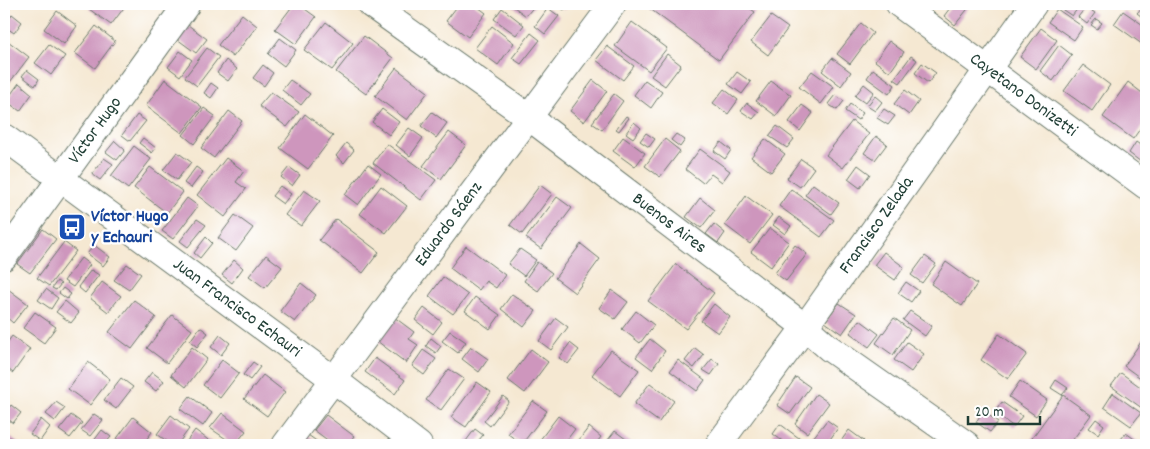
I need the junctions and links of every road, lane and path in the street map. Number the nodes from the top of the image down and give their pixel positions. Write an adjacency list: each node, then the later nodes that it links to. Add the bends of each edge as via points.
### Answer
1 (187, 4): 9 (street, Víctor Hugo)
2 (370, 4): 7 (street, Buenos Aires)
3 (613, 4): 7 (street, Eduardo Sáenz)
4 (899, 4): 6 (street, Cayetano Donizetti)
5 (1034, 4): 6 (street, Francisco Zelada)
6 (987, 69): 10 (street, Cayetano Donizetti); 12 (street, Francisco Zelada)
7 (530, 118): 12 (street, Buenos Aires); 13 (street, Eduardo Sáenz)
8 (4, 137): 9 (street, Juan Francisco Echauri)
9 (60, 178): 11 (street, Víctor Hugo); 13 (street, Juan Francisco Echauri)
10 (1146, 186)
11 (4, 257)
12 (805, 327): 16 (street, Francisco Zelada); 17 (street, Buenos Aires)
13 (333, 379): 14 (street, Eduardo Sáenz); 15 (street, Juan Francisco Echauri)
14 (285, 445)
15 (419, 445)
16 (718, 445)
17 (967, 445)

